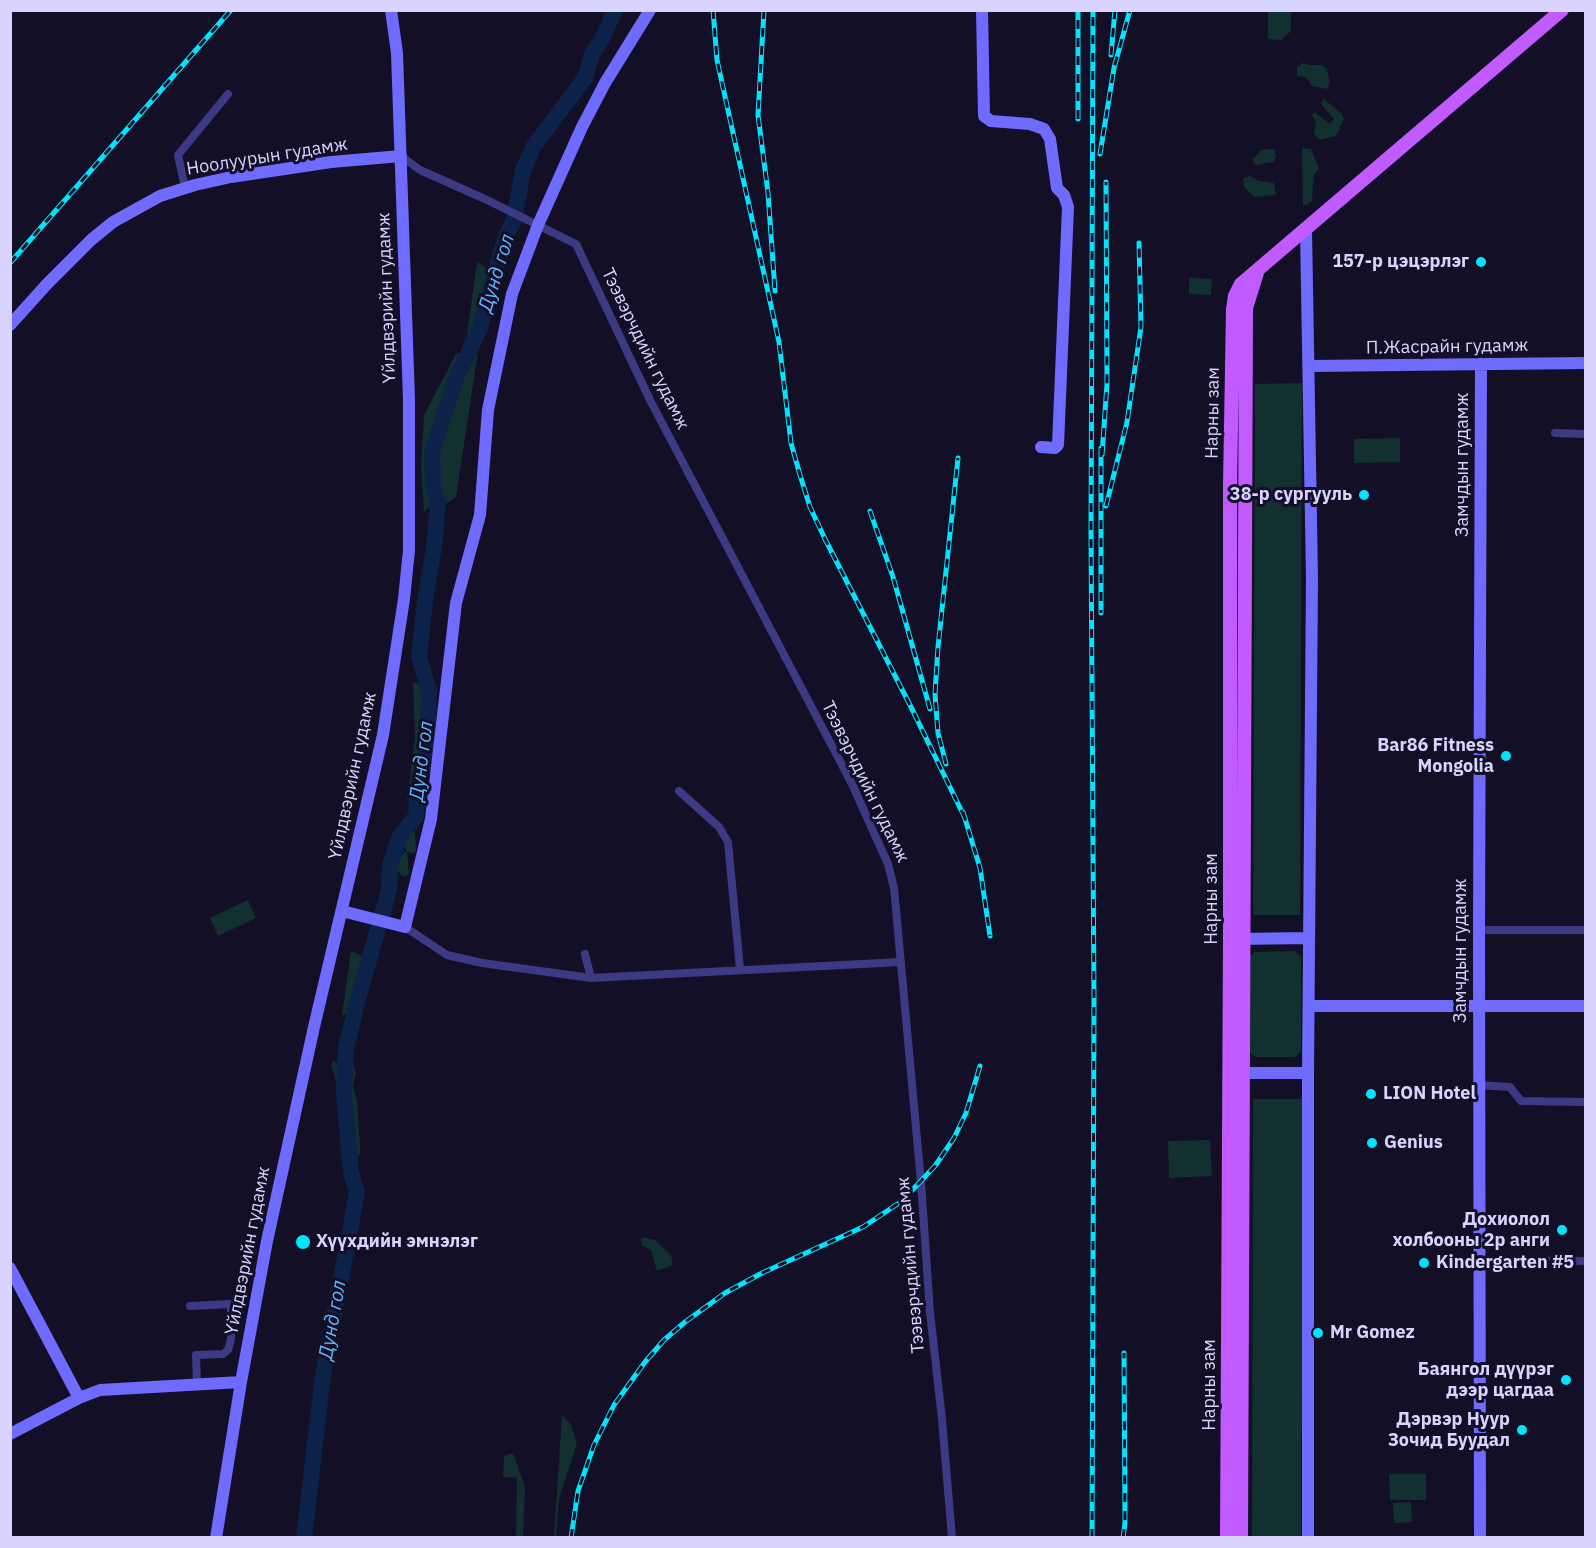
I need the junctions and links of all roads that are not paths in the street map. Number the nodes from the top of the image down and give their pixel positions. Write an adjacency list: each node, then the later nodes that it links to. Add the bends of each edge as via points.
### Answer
1 (391, 10): 6 (street, Yйлдвэрийн гудамж, via 397,53)
2 (650, 10): 8 (street, via 593,106)
3 (982, 10): 16 (street, via 984,116 991,121 1044,129 1050,139 1057,188 1068,207 1058,445)
4 (1562, 10): 9 (main road, Нарны зам)
5 (228, 94): 7 (street, via 178,155)
6 (401, 156): 7 (street, Ноолуурын гудамж, via 331,162); 8 (street, Тээвэрчдийн гудамж, via 420,170); 18 (street, Yйлдвэрийн гудамж, via 409,400 409,550 383,735)
7 (185, 188): 10 (street, Ноолуурын гудамж, via 152,200 113,222 74,256)
8 (535, 224): 19 (street, via 501,340 488,410 480,514 456,603 431,819); 25 (street, Тээвэрчдийн гудамж, via 576,244 651,402 852,784 891,870)
9 (1306, 231): 13 (street); 23 (main road, Нарны зам, via 1241,285 1233,309 1230,486)
10 (10, 325)
11 (1586, 363): 12 (street, П.Жасрайн гудамж)
12 (1481, 364): 13 (street, П.Жасрайн гудамж); 20 (street, Замчдын гудамж)
13 (1309, 366): 22 (street)
14 (1555, 434): 15 (street)
15 (1586, 434)
16 (1041, 447)
17 (679, 791): 26 (street, via 719,827 728,842)
18 (347, 912): 19 (street); 39 (street, Yйлдвэрийн гудамж, via 278,1188)
19 (401, 926): 27 (street, via 447,955)
20 (1479, 930): 21 (street); 28 (street, Замчдын гудамж)
21 (1586, 930)
22 (1309, 938): 23 (street); 29 (street)
23 (1236, 939): 31 (main road, Нарны зам)
24 (585, 954): 27 (street)
25 (901, 962): 26 (street); 44 (street, Тээвэрчдийн гудамж)
26 (740, 969): 27 (street)
27 (591, 978)
28 (1479, 1005): 29 (street); 30 (street); 33 (street, Замчдын гудамж)
29 (1309, 1006): 32 (street)
30 (1586, 1006)
31 (1236, 1073): 32 (street); 45 (main road, Нарны зам); 46 (main road, Нарны зам)
32 (1308, 1073): 47 (street)
33 (1479, 1085): 34 (street, via 1510,1087 1521,1101); 35 (street, Замчдын гудамж)
34 (1586, 1102)
35 (1480, 1260): 36 (street); 48 (street, Замчдын гудамж)
36 (1586, 1260)
37 (10, 1268): 41 (street)
38 (189, 1306): 40 (street, via 231,1304 228,1350 223,1354 196,1355)
39 (241, 1382): 40 (street); 43 (street, Yйлдвэрийн гудамж)
40 (197, 1384): 41 (street, via 100,1390)
41 (79, 1398): 42 (street)
42 (10, 1434)
43 (216, 1538)
44 (952, 1538)
45 (1227, 1538)
46 (1241, 1538)
47 (1308, 1538)
48 (1480, 1538)

